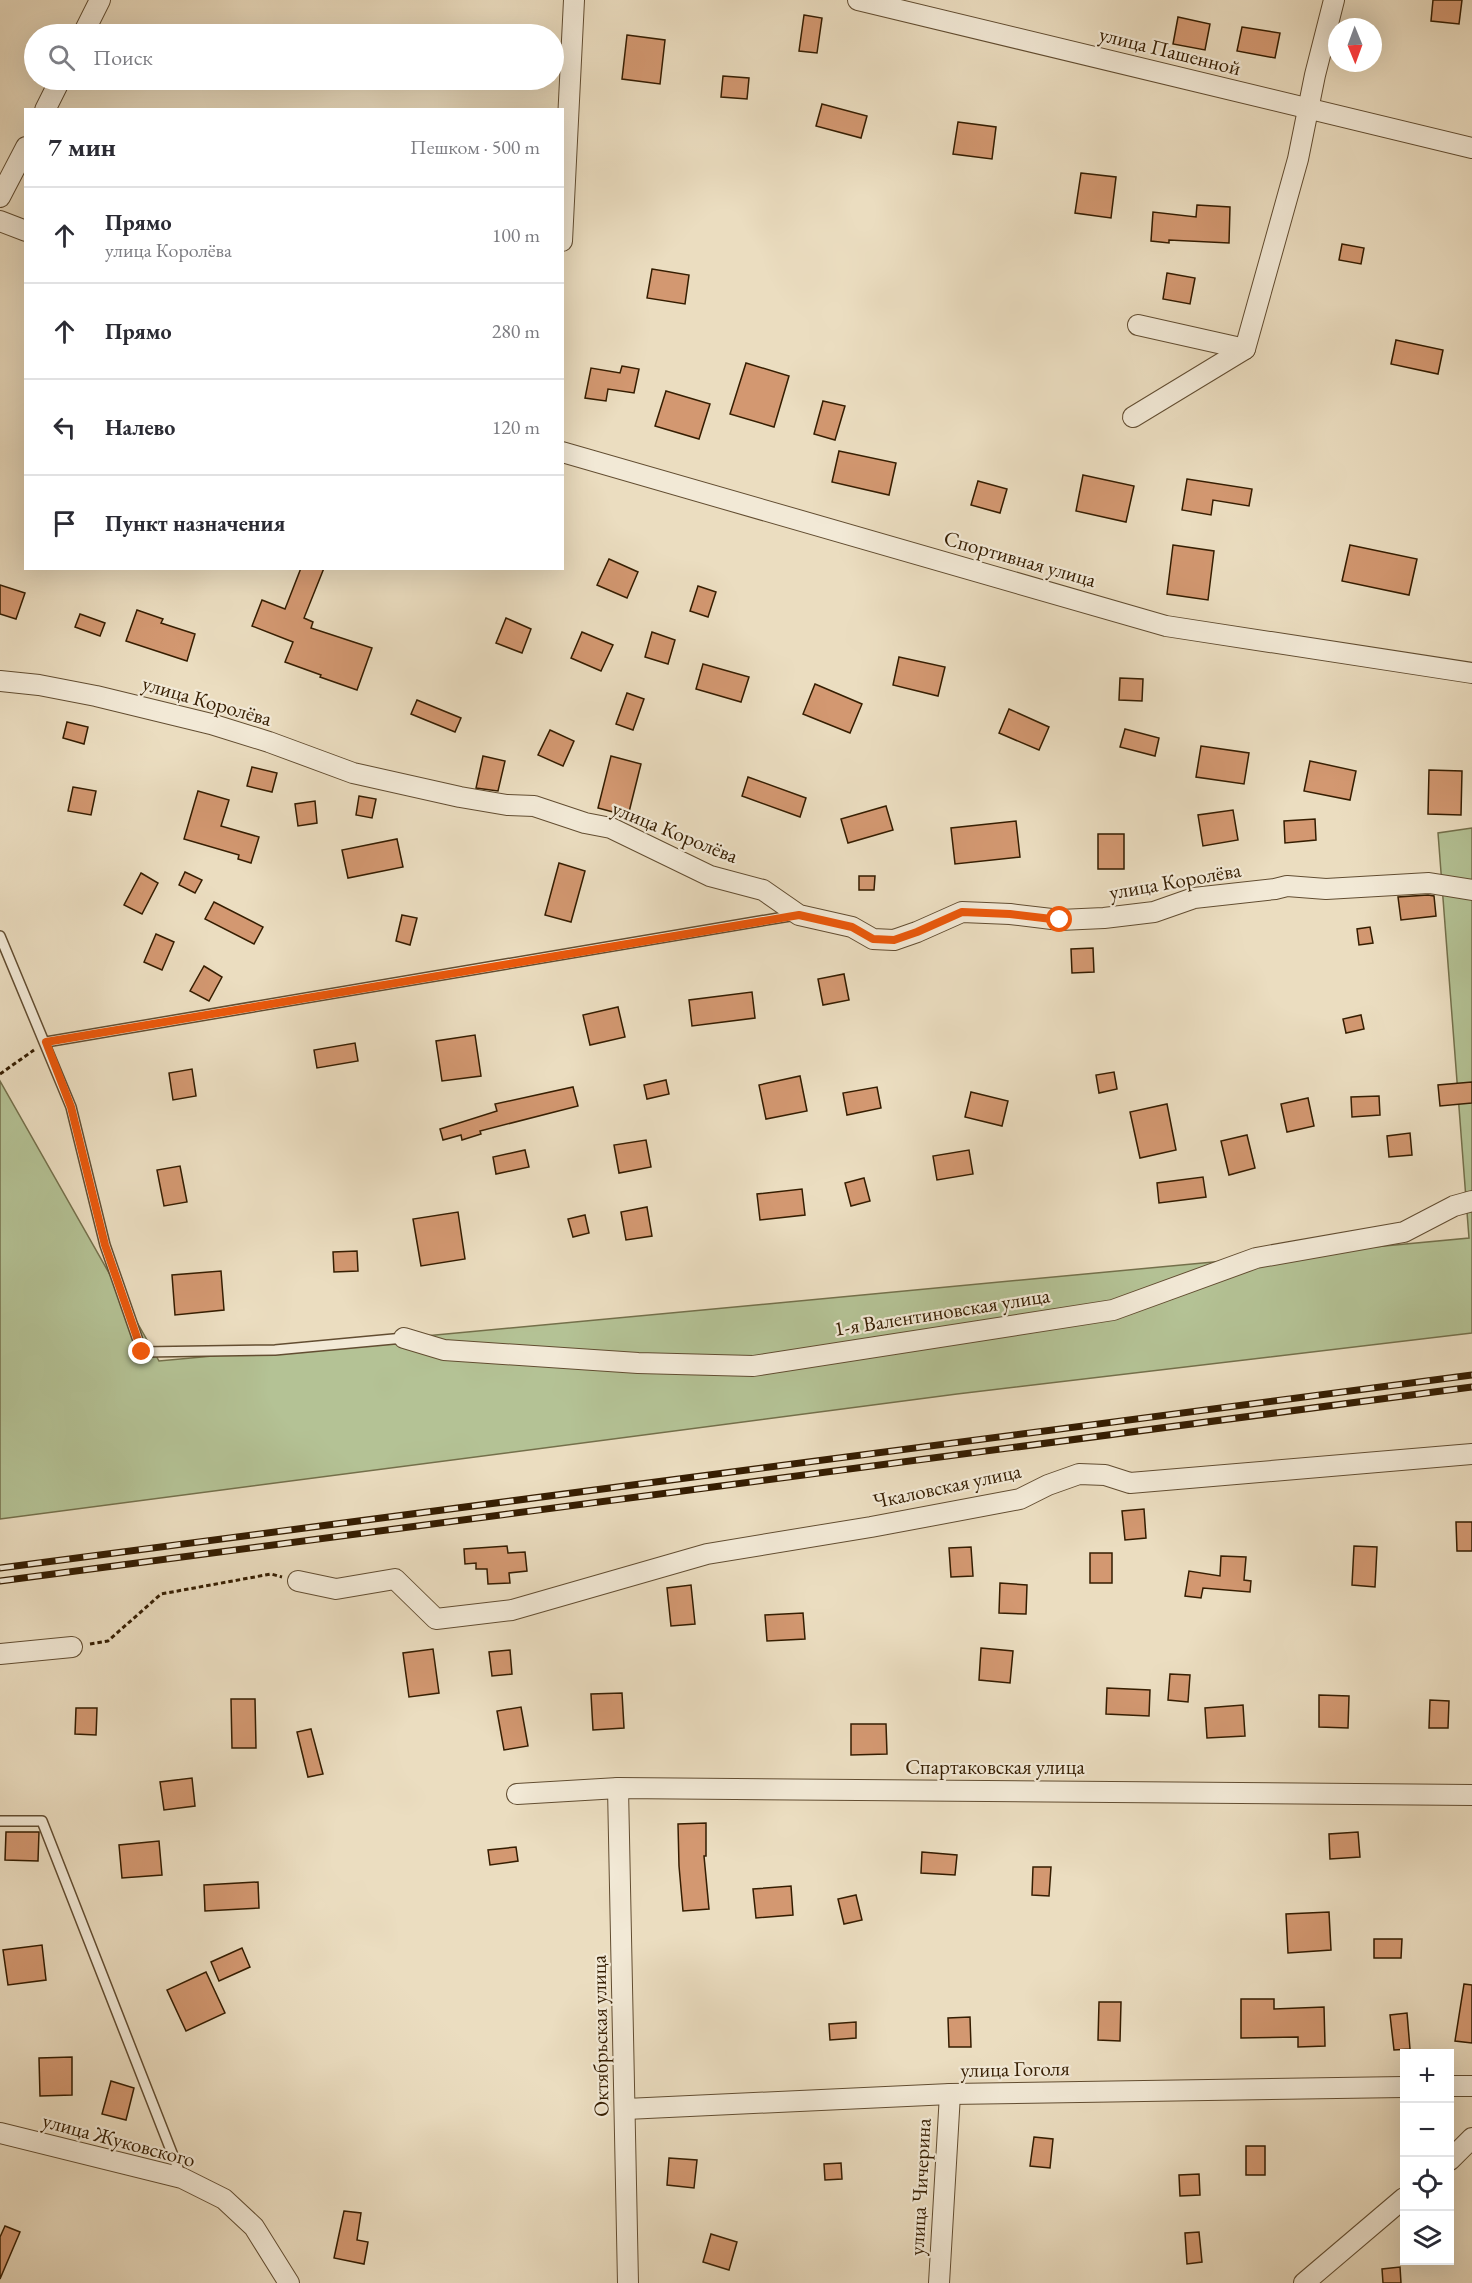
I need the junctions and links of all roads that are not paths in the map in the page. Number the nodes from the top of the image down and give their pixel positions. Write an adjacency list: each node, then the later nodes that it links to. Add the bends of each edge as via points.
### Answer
1 (100, 0): 5 (street)
2 (574, 0): 12 (street)
3 (858, 0): 8 (street, улица Пашенной)
4 (1334, 0): 8 (street)
5 (88, 24)
6 (55, 90): 7 (street)
7 (46, 108)
8 (1308, 110): 9 (street, улица Пашенной); 16 (street)
9 (1472, 148)
10 (24, 151): 11 (street)
11 (0, 197)
12 (564, 200)
13 (0, 221): 14 (street)
14 (24, 230)
15 (1138, 325): 16 (street)
16 (1245, 350): 17 (street)
17 (1133, 417)
18 (564, 453): 19 (street, Спортивная улица, via 1166,626)
19 (1472, 673)
20 (0, 681): 22 (street, улица Королёва, via 96,696 211,724 353,773 460,797 534,806 611,828 711,876 763,890)
21 (1472, 890): 22 (street, улица Королёва, via 1430,883 1326,890 1287,885 1194,898 1154,912 1104,918 1060,920 962,912 894,940 873,939 852,927)
22 (799, 915): 24 (lane)
23 (0, 936): 24 (lane)
24 (46, 1042): 26 (lane, via 71,1107 105,1245 142,1352 274,1350)
25 (1472, 1201): 26 (street, 1-я Валентиновская улица, via 1404,1232 1256,1258 1113,1310 753,1366 444,1350)
26 (404, 1338)
27 (1472, 1454): 28 (street, Чкаловская улица, via 1130,1483 1105,1475 1079,1474 1020,1499 707,1554 512,1610 436,1619 394,1579 336,1588)
28 (298, 1581)
29 (72, 1647): 30 (street)
30 (0, 1654)
31 (618, 1788): 32 (street, Спартаковская улица); 33 (street, Спартаковская улица); 39 (street, Октябрьская улица)
32 (517, 1794)
33 (1472, 1795)
34 (0, 1821): 43 (lane, via 42,1821)
35 (1454, 2086): 36 (street)
36 (1472, 2086)
37 (1400, 2087): 38 (street, улица Гоголя)
38 (950, 2094): 39 (street, улица Гоголя); 47 (street, улица Чичерина)
39 (626, 2109): 46 (street, Октябрьская улица)
40 (0, 2133): 43 (street, улица Жуковского)
41 (1472, 2138): 42 (street)
42 (1452, 2157)
43 (182, 2178): 45 (street, улица Жуковского, via 224,2199 254,2227)
44 (1400, 2201): 48 (street)
45 (288, 2283)
46 (628, 2283)
47 (939, 2283)
48 (1305, 2283)

